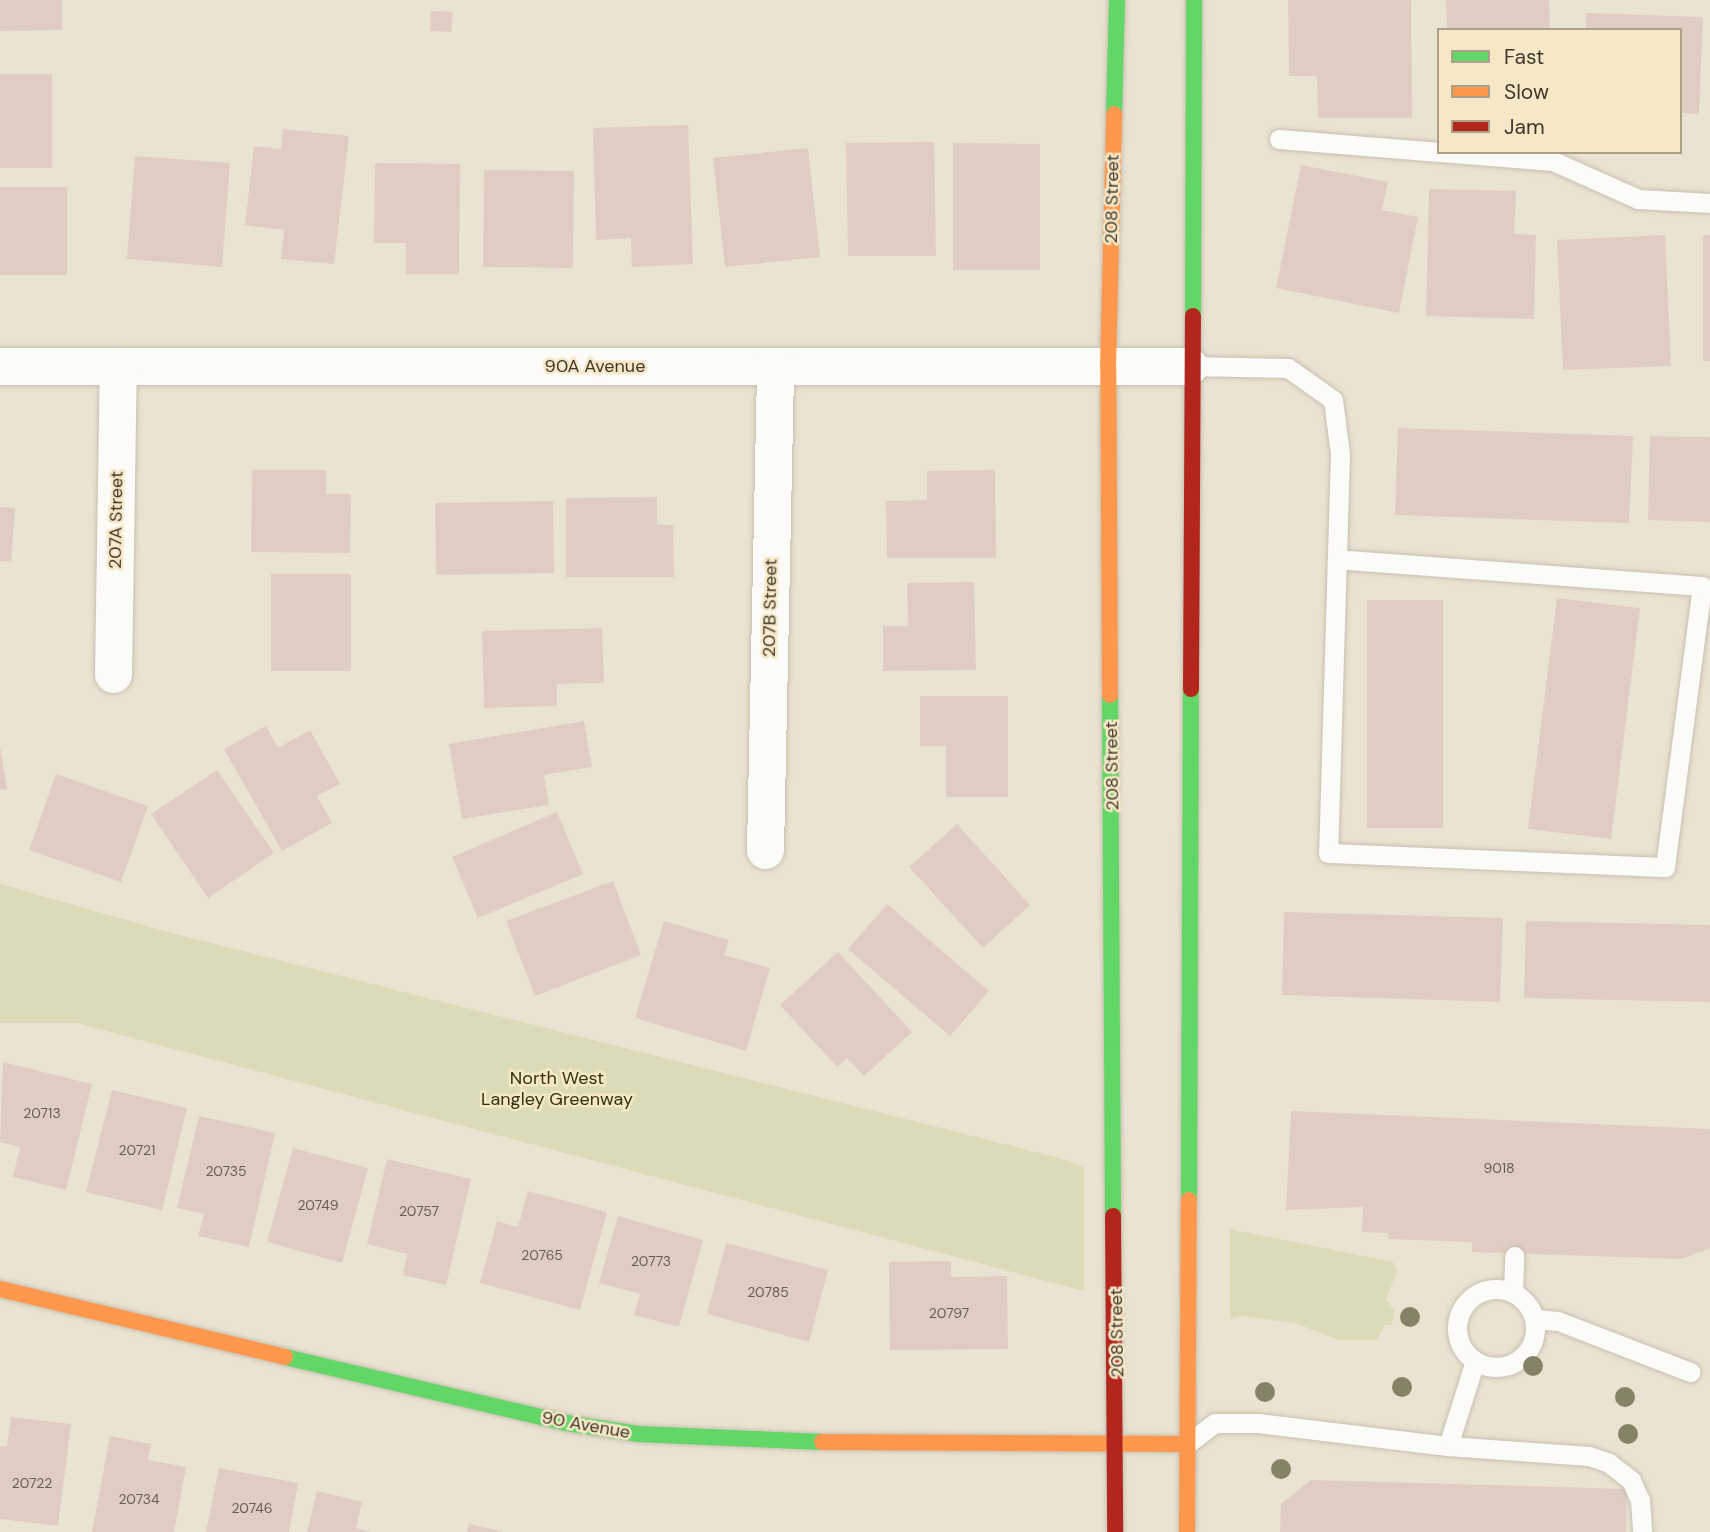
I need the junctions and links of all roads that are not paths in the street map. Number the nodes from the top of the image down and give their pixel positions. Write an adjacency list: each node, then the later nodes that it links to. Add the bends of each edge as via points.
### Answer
1 (1118, 0): 11 (main road, 208 Street)
2 (1194, 0): 10 (main road)
3 (1279, 139): 4 (lane)
4 (1437, 152)
5 (1465, 154): 6 (lane, via 1553,161 1638,199)
6 (1710, 203)
7 (0, 366): 8 (street, 90A Avenue)
8 (118, 366): 9 (street, 90A Avenue); 13 (street, 207A Street)
9 (775, 366): 11 (street, 90A Avenue); 14 (street, 207B Street)
10 (1189, 366): 11 (street, 90A Avenue); 12 (lane, via 1288,369 1333,400 1340,454); 22 (main road)
11 (1108, 367): 21 (main road, 208 Street)
12 (1337, 559): 12 (lane, via 1328,853 1665,867 1702,586)
13 (113, 674)
14 (765, 850)
15 (1514, 1256): 17 (lane)
16 (0, 1289): 21 (main road, 90 Avenue, via 566,1423 639,1434 755,1442)
17 (1513, 1293): 18 (lane, via 1530,1307); 19 (lane, via 1484,1290 1464,1305 1456,1330)
18 (1535, 1320): 19 (lane, via 1535,1332 1524,1356 1501,1366); 20 (lane, via 1558,1321)
19 (1475, 1361): 23 (lane)
20 (1690, 1372)
21 (1116, 1444): 22 (main road, 90 Avenue); 24 (main road, 208 Street)
22 (1186, 1444): 23 (lane, via 1215,1423 1258,1423); 25 (main road)
23 (1448, 1446): 26 (lane, via 1589,1456 1609,1462 1631,1480 1640,1500)
24 (1115, 1532)
25 (1187, 1532)
26 (1642, 1532)

